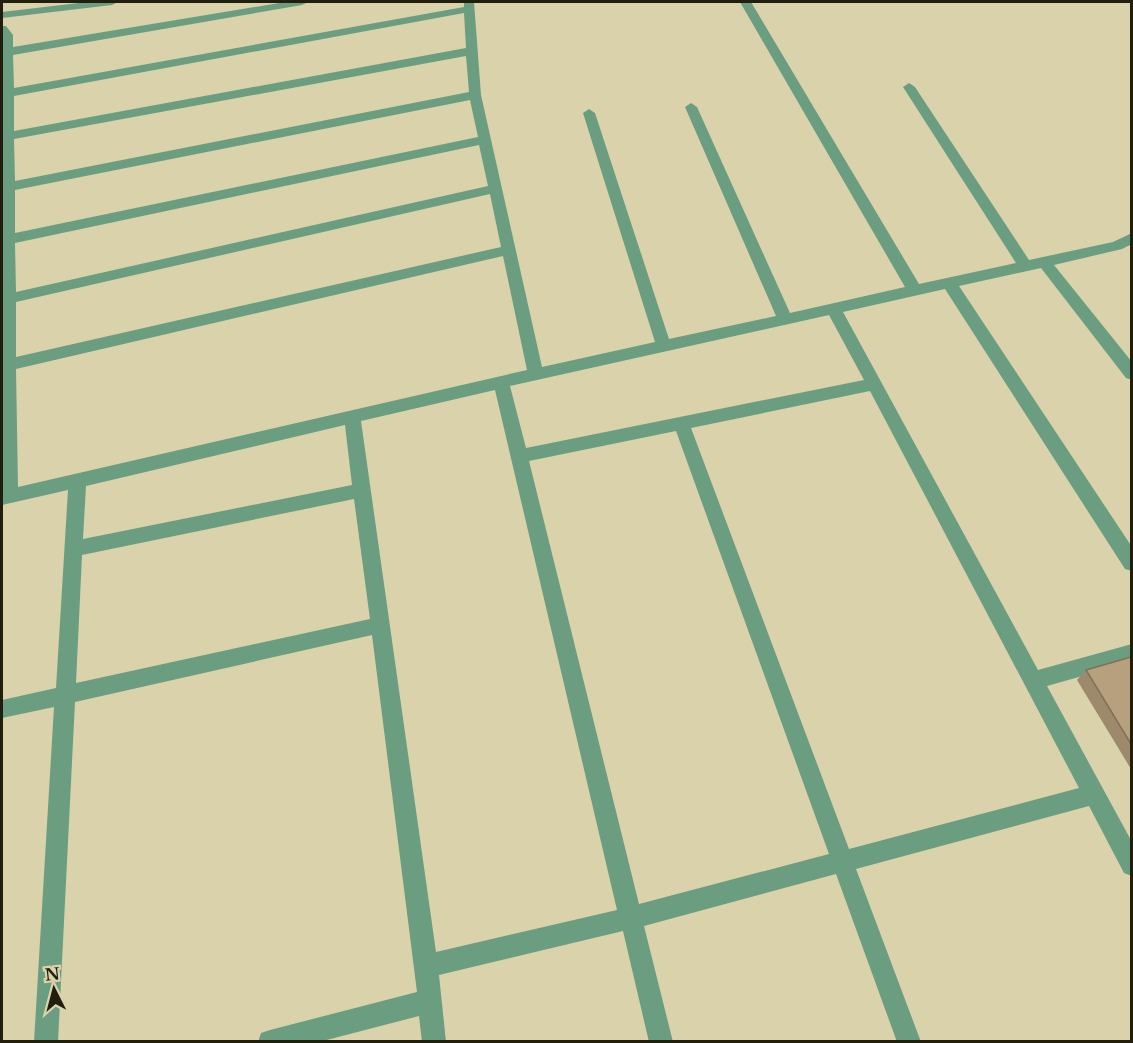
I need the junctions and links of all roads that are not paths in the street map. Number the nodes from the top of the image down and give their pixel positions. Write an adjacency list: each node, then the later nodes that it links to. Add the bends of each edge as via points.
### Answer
1 (112, 2): 5 (street)
2 (302, 2): 8 (street)
3 (745, 2): 24 (street)
4 (469, 5): 7 (street); 10 (street)
5 (2, 15)
6 (2, 29): 8 (street, via 7,35)
7 (472, 51): 11 (street); 14 (street)
8 (7, 52): 10 (street)
9 (909, 87): 22 (street)
10 (7, 93): 14 (street)
11 (475, 94): 15 (street); 17 (street)
12 (691, 107): 27 (street)
13 (589, 113): 28 (street)
14 (7, 136): 17 (street)
15 (484, 140): 16 (street); 19 (street)
16 (494, 189): 20 (street); 25 (street)
17 (6, 194): 19 (street)
18 (1131, 238): 21 (street, via 1117,246)
19 (9, 239): 25 (street)
20 (508, 250): 29 (street); 30 (street)
21 (1044, 262): 22 (street); 31 (street)
22 (1025, 266): 23 (street)
23 (949, 283): 24 (street); 42 (street)
24 (915, 291): 26 (street)
25 (8, 299): 29 (street)
26 (834, 309): 27 (street); 33 (street)
27 (786, 320): 28 (street)
28 (664, 347): 30 (street)
29 (9, 365): 36 (street)
30 (536, 374): 32 (street)
31 (1131, 374)
32 (501, 382): 34 (street); 37 (street)
33 (874, 384): 35 (street); 45 (street)
34 (352, 417): 38 (street); 39 (street)
35 (682, 425): 37 (street); 49 (street)
36 (5, 438): 40 (street)
37 (520, 456): 51 (street)
38 (77, 481): 40 (street); 41 (street)
39 (363, 490): 41 (street); 43 (street)
40 (5, 497)
41 (72, 549): 46 (street)
42 (1131, 563)
43 (380, 625): 46 (street); 52 (street)
44 (1131, 653): 45 (street)
45 (1033, 681): 48 (street)
46 (64, 693): 47 (street); 54 (street)
47 (2, 709)
48 (1094, 794): 49 (street); 50 (street)
49 (843, 862): 51 (street); 58 (street)
50 (1131, 865)
51 (631, 918): 52 (street); 57 (street)
52 (426, 966): 53 (street)
53 (429, 1001): 55 (street); 56 (street)
54 (46, 1041)
55 (270, 1041)
56 (434, 1041)
57 (661, 1041)
58 (909, 1041)

